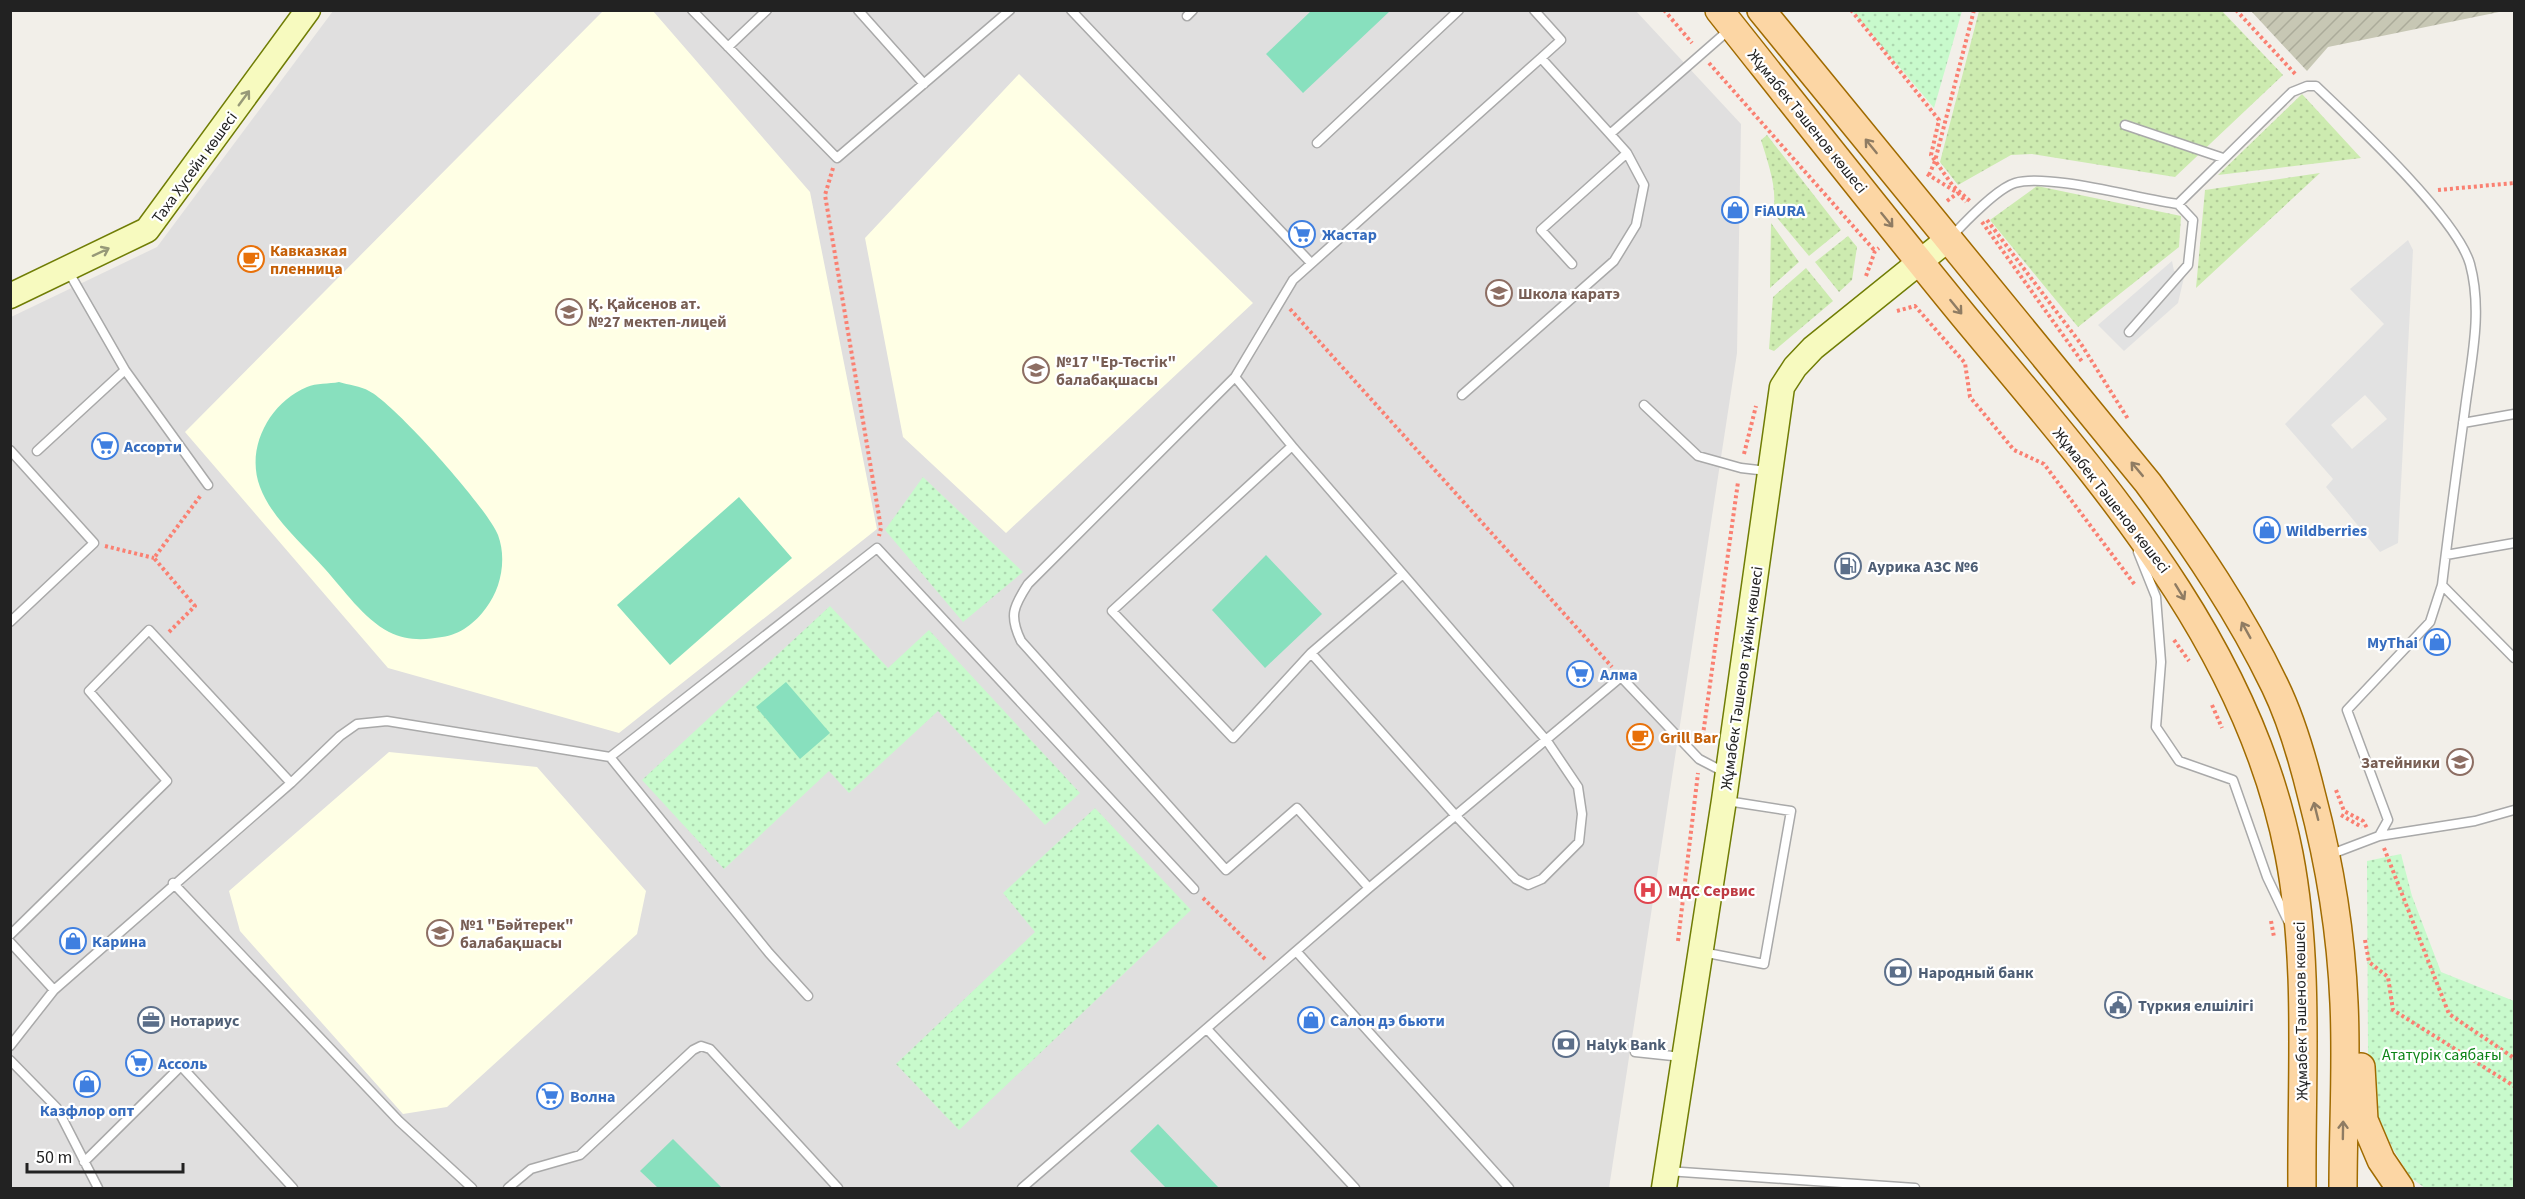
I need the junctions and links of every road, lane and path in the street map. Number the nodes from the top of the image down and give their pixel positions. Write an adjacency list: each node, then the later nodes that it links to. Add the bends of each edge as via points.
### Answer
1 (308, 10): 33 (street, Таха Хусейн көшесі, one-way to 1, via 147,230)
2 (692, 10): 14 (lane)
3 (767, 10): 14 (lane)
4 (858, 10): 17 (lane)
5 (1010, 10): 17 (lane)
6 (1071, 10): 31 (lane)
7 (1459, 10): 21 (lane)
8 (1534, 10): 16 (lane, via 1561,40)
9 (1664, 10): 15 (path)
10 (1761, 10): 29 (main road, Жұмабек Тәшенов көшесі, one-way to 10)
11 (1974, 10): 25 (path)
12 (2236, 10): 18 (path)
13 (1726, 19): 15 (lane); 30 (main road, Жұмабек Тәшенов көшесі, one-way to 30)
14 (728, 47): 23 (lane)
15 (1702, 54): 20 (lane); 36 (path, via 1875,251 1863,287)
16 (1541, 58): 20 (lane); 31 (lane)
17 (924, 84): 23 (lane)
18 (2307, 86): 24 (lane, via 2292,92); 27 (lane, via 2316,86)
19 (2126, 125): 24 (lane)
20 (1610, 134): 22 (lane)
21 (1317, 143)
22 (1627, 153): 32 (lane, via 1541,230); 40 (lane, via 1644,185 1636,225 1614,261)
23 (837, 158): 52 (path, via 825,195 881,528)
24 (2223, 158): 28 (lane)
25 (1929, 175)
26 (2514, 183): 27 (path)
27 (2420, 191): 43 (lane, via 2448,225 2470,263 2478,311)
28 (2178, 204): 29 (lane, via 2045,180 2014,183 1975,212); 37 (lane, via 2193,220 2188,265)
29 (1947, 240): 30 (street, Жұмабек Тәшенов тұйық көшесі); 75 (main road, Жұмабек Тәшенов көшесі, one-way to 29, via 2302,758 2276,688 2221,588 2148,483)
30 (1920, 261): 36 (street, Жұмабек Тәшенов тұйық көшесі); 49 (main road, Жұмабек Тәшенов көшесі, one-way to 49)
31 (1311, 263): 35 (lane, via 1293,280)
32 (1572, 264)
33 (67, 269): 34 (street, Таха Хусейн көшесі); 38 (lane)
34 (10, 296)
35 (1282, 300): 39 (lane); 64 (path)
36 (1872, 300): 47 (street, Жұмабек Тәшенов тұйық көшесі, via 1813,348 1782,387); 57 (path, via 1884,314 1915,306 1965,363 1970,397 2014,450 2044,464)
37 (2129, 332)
38 (125, 370): 46 (lane); 48 (lane)
39 (1235, 377): 44 (lane); 77 (lane, via 1028,584 1016,603 1012,623 1035,658 1226,870 1297,808)
40 (1462, 395)
41 (1644, 405): 47 (lane, via 1698,456)
42 (2514, 414): 43 (lane)
43 (2463, 423): 53 (lane)
44 (1292, 446): 55 (lane); 61 (lane, via 1112,611 1233,738)
45 (10, 450): 50 (lane)
46 (38, 451)
47 (1770, 472): 69 (street, Жұмабек Тәшенов тұйық көшесі)
48 (208, 485): 54 (path)
49 (2119, 504): 58 (lane, via 2156,597); 83 (main road, Жұмабек Тәшенов көшесі, one-way to 83, via 2167,570 2212,645 2245,711 2269,776 2288,851 2300,926)
50 (94, 543): 54 (path); 59 (lane)
51 (2514, 543): 53 (lane)
52 (877, 548): 68 (lane); 78 (lane)
53 (2446, 555): 56 (lane)
54 (154, 558): 60 (path, via 195,606)
55 (1403, 574): 61 (lane); 67 (lane)
56 (2442, 585): 62 (lane); 74 (lane, via 2430,622 2347,710 2388,820)
57 (2136, 587)
58 (2157, 616): 63 (path); 83 (lane, via 2161,662 2156,727 2179,761 2232,780)
59 (10, 622)
60 (159, 640): 70 (lane); 80 (lane, via 150,630 89,692 167,781)
61 (1311, 653): 73 (lane)
62 (2514, 658)
63 (2193, 666)
64 (1621, 677): 67 (lane); 69 (lane, via 1699,759)
65 (2208, 696): 66 (path)
66 (2227, 739)
67 (1547, 741): 73 (lane); 73 (lane, via 1578,787 1582,814 1579,842 1542,879 1528,885 1516,879)
68 (610, 757): 70 (lane, via 387,720 357,724); 88 (lane)
69 (1727, 774): 71 (street, Жұмабек Тәшенов тұйық көшесі)
70 (291, 783): 76 (lane)
71 (1724, 800): 85 (street, Жұмабек Тәшенов тұйық көшесі); 85 (lane, via 1791,811 1764,964)
72 (2514, 810): 74 (lane, via 2475,821)
73 (1456, 816): 77 (lane)
74 (2379, 836): 75 (lane); 93 (path, via 2449,1014)
75 (2328, 856): 108 (main road, Жұмабек Тәшенов көшесі, one-way to 75, via 2344,1003); 109 (main road, via 2355,954 2364,1120 2381,1160)
76 (173, 883): 87 (lane); 101 (lane, via 399,1121)
77 (1369, 888): 84 (lane)
78 (1194, 889): 86 (path)
79 (2269, 910): 83 (path)
80 (10, 935)
81 (2365, 939): 95 (path, via 2369,962 2388,977 2393,1010)
82 (10, 942): 87 (lane)
83 (2288, 946): 107 (main road, Жұмабек Тәшенов көшесі)
84 (1296, 951): 86 (lane); 105 (lane)
85 (1700, 952): 92 (street, Жұмабек Тәшенов тұйық көшесі)
86 (1275, 969): 89 (lane)
87 (54, 990): 90 (lane)
88 (808, 996)
89 (1208, 1029): 103 (lane); 104 (lane)
90 (10, 1046)
91 (1635, 1052): 92 (lane)
92 (1685, 1057): 97 (street, Жұмабек Тәшенов тұйық көшесі)
93 (2514, 1058)
94 (10, 1060): 96 (lane, via 57,1108)
95 (2514, 1086)
96 (84, 1162): 99 (lane); 100 (lane, via 181,1066)
97 (1666, 1180): 106 (lane)
98 (832, 1187): 102 (lane, via 710,1048 701,1046 580,1155 531,1169)
99 (98, 1188)
100 (293, 1188)
101 (472, 1188)
102 (508, 1188)
103 (1022, 1188)
104 (1355, 1188)
105 (1509, 1188)
106 (1915, 1188)
107 (2302, 1188)
108 (2343, 1188)
109 (2400, 1188)

